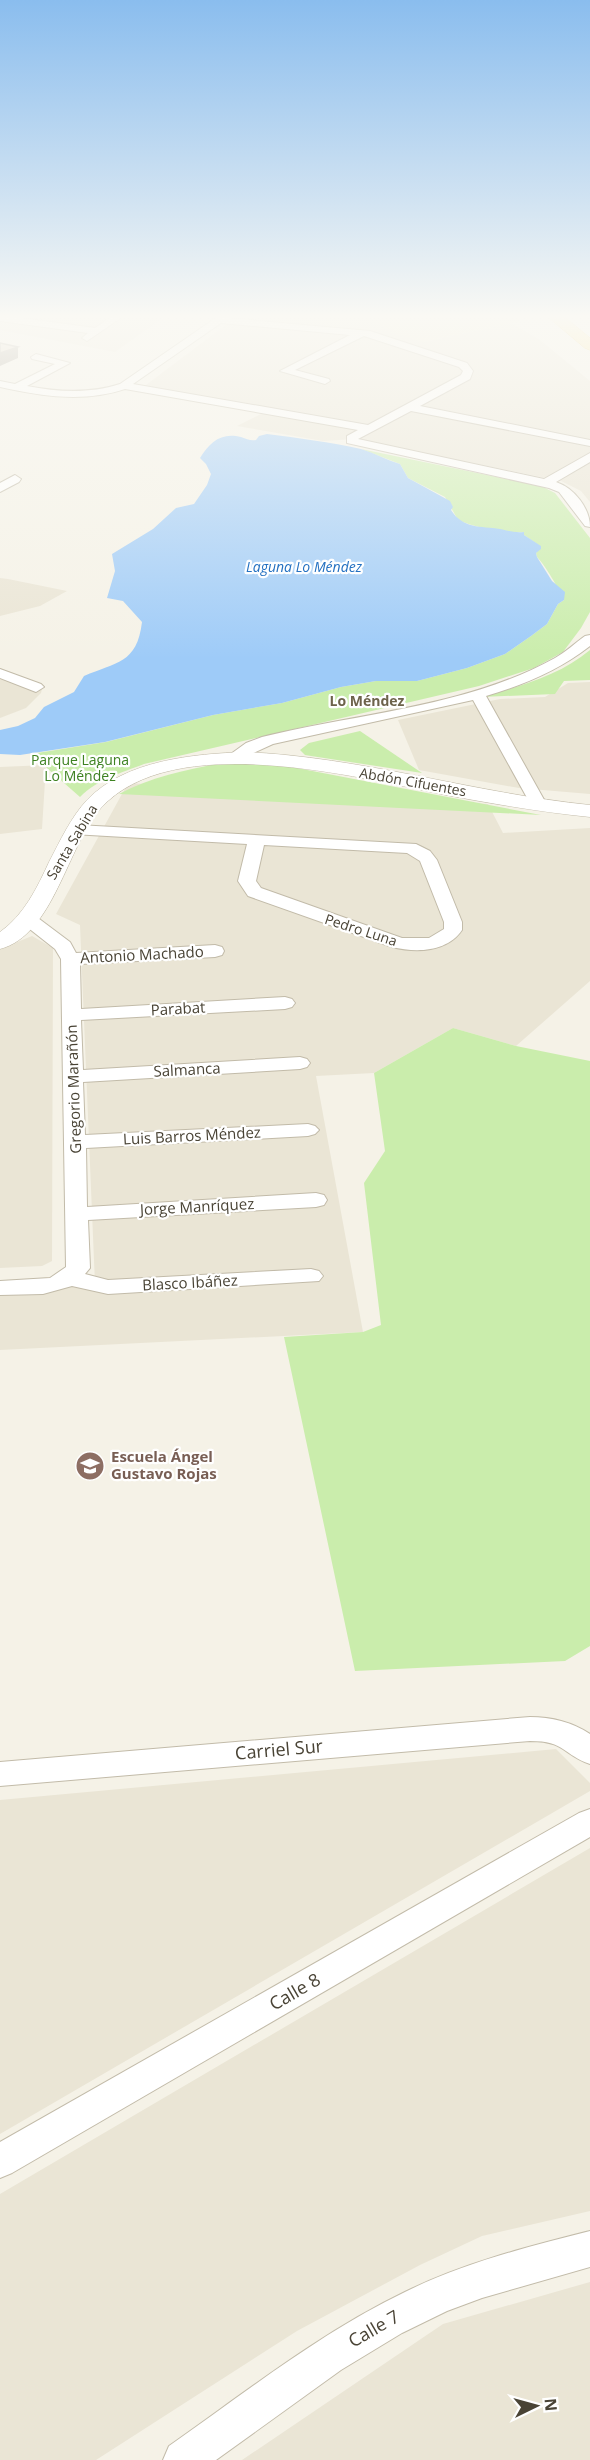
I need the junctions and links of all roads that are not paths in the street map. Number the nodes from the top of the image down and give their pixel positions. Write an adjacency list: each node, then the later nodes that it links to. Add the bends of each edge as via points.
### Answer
1 (365, 430): 6 (street, via 351,441)
2 (521, 430): 3 (street)
3 (590, 443)
4 (590, 457): 6 (street)
5 (15, 479): 7 (street)
6 (546, 483): 8 (street, via 563,489)
7 (0, 488)
8 (589, 521)
9 (590, 639): 12 (street, via 564,659)
10 (0, 673): 11 (street)
11 (36, 687)
12 (477, 694): 13 (street, via 291,734 252,746); 14 (street)
13 (236, 756): 14 (street, Abdón Cifuentes, via 285,759); 16 (street, Santa Sabina, via 169,766 122,783 94,803)
14 (539, 805): 15 (street, Abdón Cifuentes)
15 (590, 811)
16 (78, 830): 17 (street, Pedro Luna); 18 (street, Santa Sabina)
17 (257, 838): 17 (street, Pedro Luna, via 418,851 428,860 453,930 436,942 399,943 261,896 247,881)
18 (28, 919): 19 (street, Santa Sabina); 21 (street, via 63,946)
19 (0, 942)
20 (214, 951): 21 (street, Antonio Machado)
21 (70, 959): 23 (street, Gregorio Marañón)
22 (285, 1003): 23 (street, Parabat)
23 (72, 1015): 25 (street, Gregorio Marañón)
24 (300, 1063): 25 (street, Salmanca)
25 (73, 1077): 27 (street, Gregorio Marañón)
26 (308, 1130): 27 (street, Luis Barros Méndez)
27 (75, 1142): 29 (street, Gregorio Marañón)
28 (316, 1200): 29 (street, Jorge Manríquez)
29 (77, 1214): 31 (street, Gregorio Marañón, via 78,1268)
30 (310, 1276): 31 (street, Blasco Ibáñez, via 108,1287)
31 (72, 1277): 32 (street, via 57,1283)
32 (0, 1288)
33 (590, 1752): 34 (street, Carriel Sur, via 573,1737 558,1731 530,1729)
34 (0, 1774)
35 (590, 1822): 36 (street, Calle 8)
36 (0, 2161)
37 (590, 2248): 38 (street, Calle 7, via 477,2281 386,2321)
38 (183, 2460)

